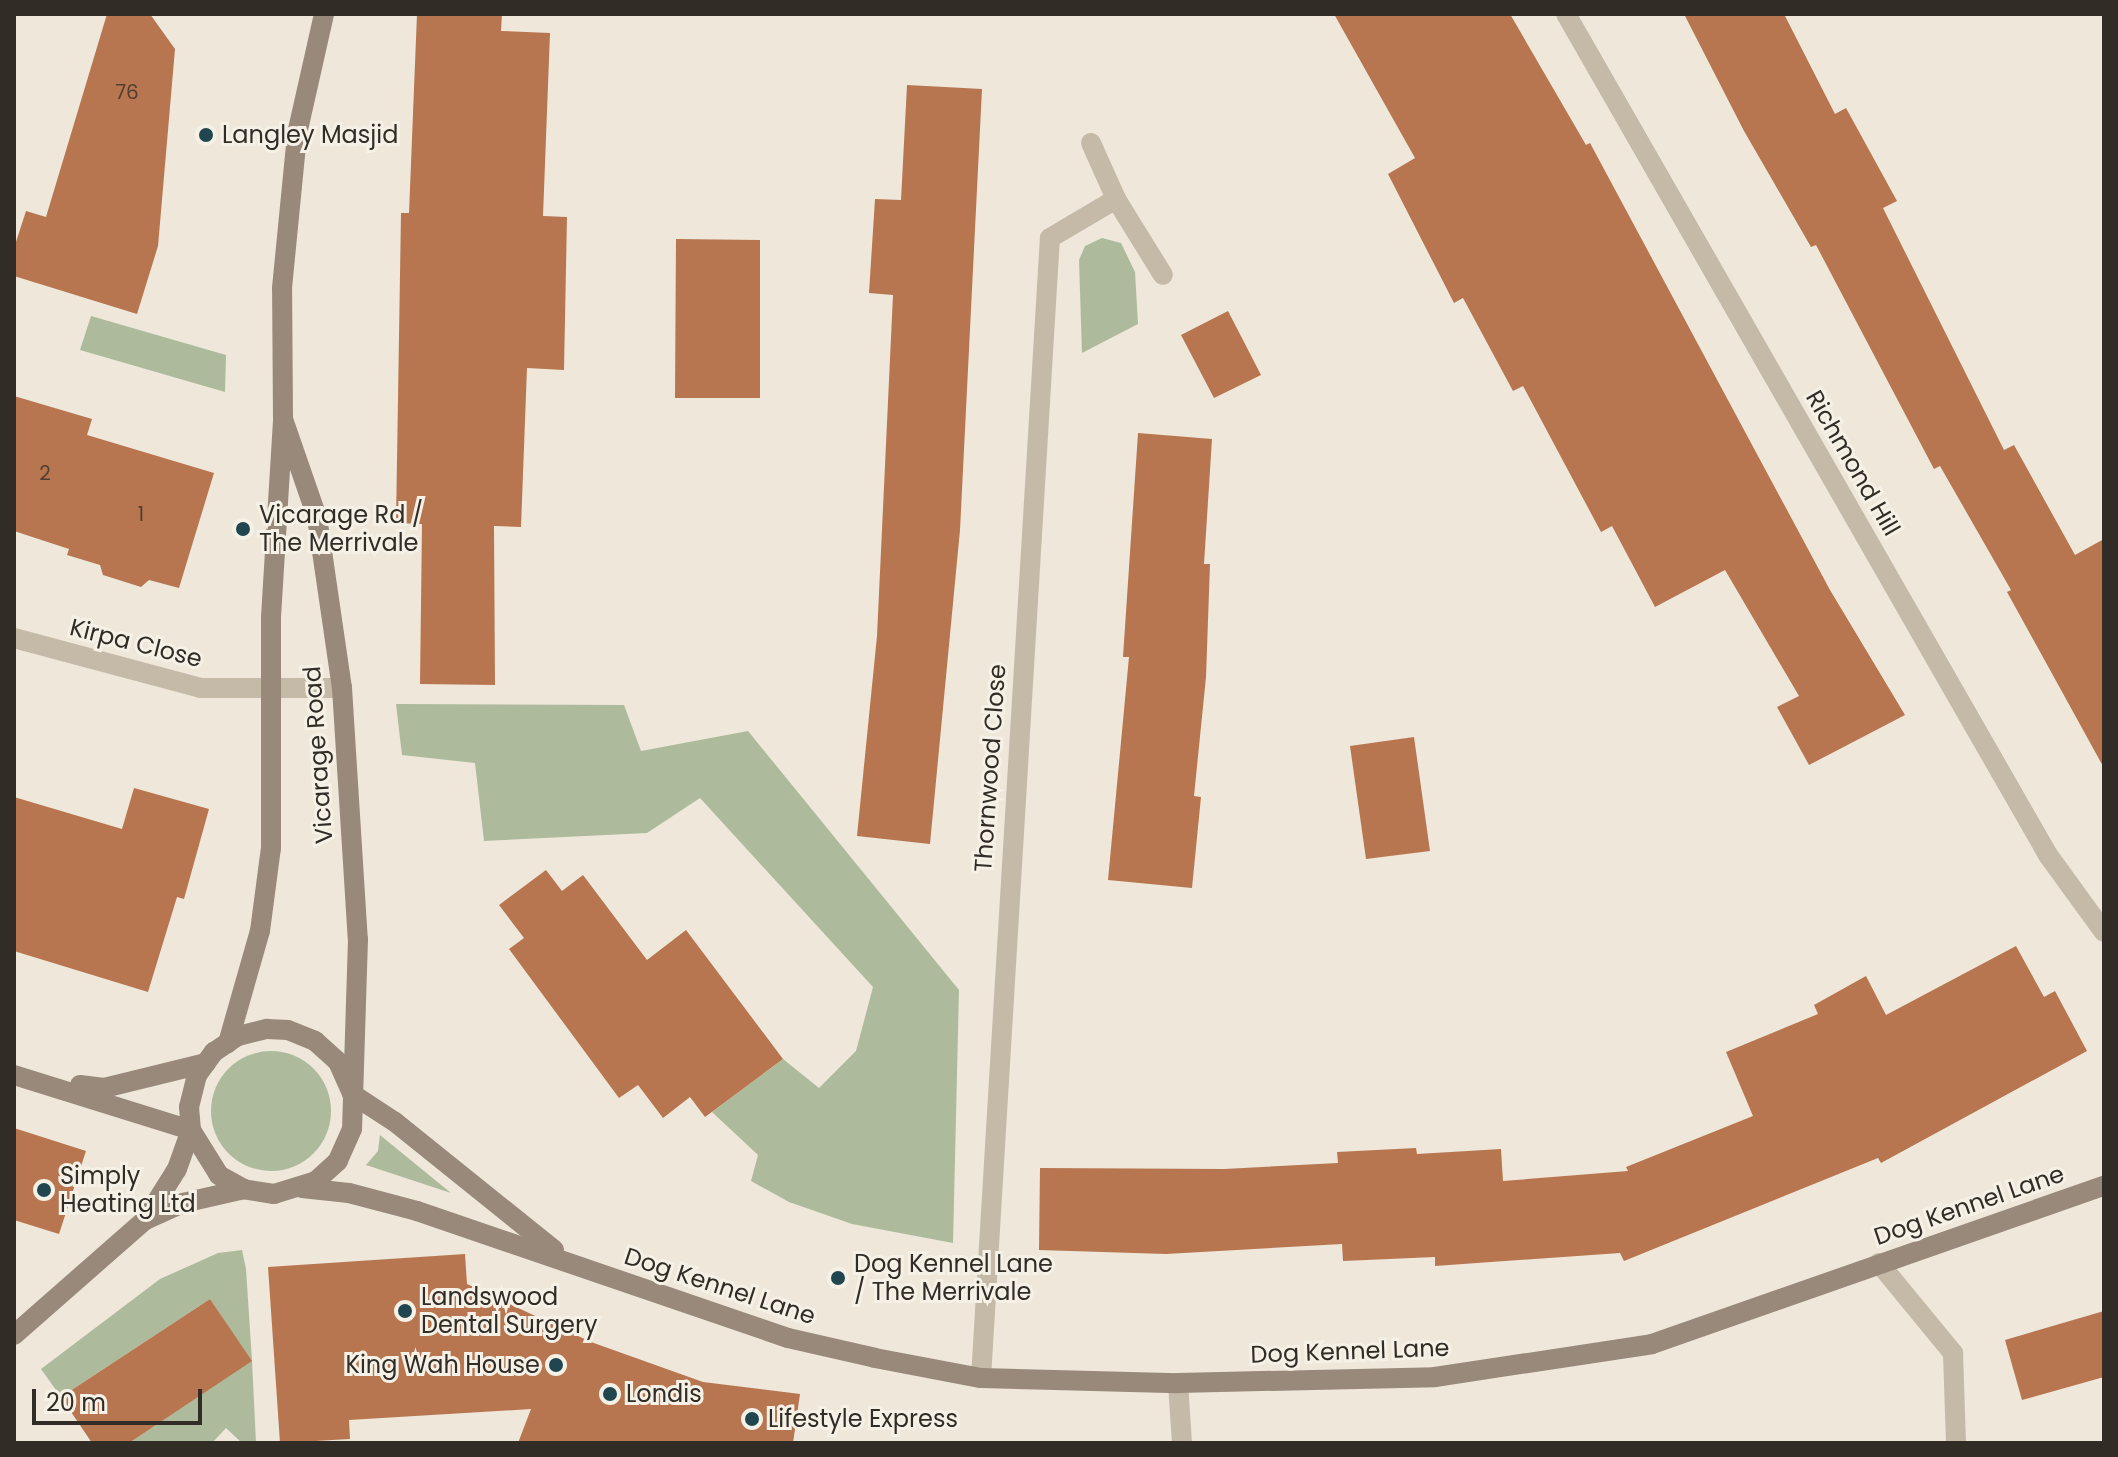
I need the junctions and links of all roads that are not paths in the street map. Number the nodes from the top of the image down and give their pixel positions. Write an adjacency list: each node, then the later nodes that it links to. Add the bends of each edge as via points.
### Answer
1 (324, 14): 6 (main road, Vicarage Road, via 292,181 282,288)
2 (1566, 14): 10 (street, Richmond Hill, via 2048,855)
3 (1091, 143): 4 (street)
4 (1116, 199): 5 (street); 24 (street, Thornwood Close, via 1050,238)
5 (1163, 275)
6 (283, 419): 8 (main road, Vicarage Road); 9 (main road, Vicarage Road, via 317,517)
7 (14, 638): 8 (street, Kirpa Close, via 200,688)
8 (272, 688): 9 (street, Kirpa Close); 11 (main road, Vicarage Road, via 271,848 260,931)
9 (342, 688): 15 (main road, Vicarage Road, via 358,939)
10 (2104, 932)
11 (228, 1043): 12 (main road, Vicarage Road); 15 (main road, Vicarage Road, via 267,1029 288,1030 315,1041 338,1062)
12 (206, 1063): 14 (main road, via 104,1088); 16 (main road, Vicarage Road, via 189,1107)
13 (14, 1075): 14 (main road)
14 (40, 1082): 16 (main road)
15 (352, 1094): 18 (main road, Vicarage Road, via 352,1129 338,1161); 22 (main road, Dog Kennel Lane, via 395,1122 543,1244)
16 (191, 1130): 19 (main road, via 219,1175); 20 (main road, Vicarage Road, via 177,1169)
17 (2104, 1186): 21 (main road, Dog Kennel Lane)
18 (302, 1188): 19 (main road, Vicarage Road, via 274,1194); 22 (main road, Dog Kennel Lane, via 349,1193 417,1211)
19 (244, 1189): 20 (main road, Vicarage Road, via 183,1203)
20 (145, 1220): 23 (main road, Vicarage Road)
21 (1879, 1263): 25 (main road, Dog Kennel Lane, via 1652,1344 1435,1377); 27 (street, via 1953,1353)
22 (585, 1269): 24 (main road, Dog Kennel Lane, via 788,1338)
23 (14, 1335)
24 (981, 1378): 25 (main road, Dog Kennel Lane)
25 (1178, 1383): 26 (street)
26 (1182, 1443)
27 (1956, 1443)

